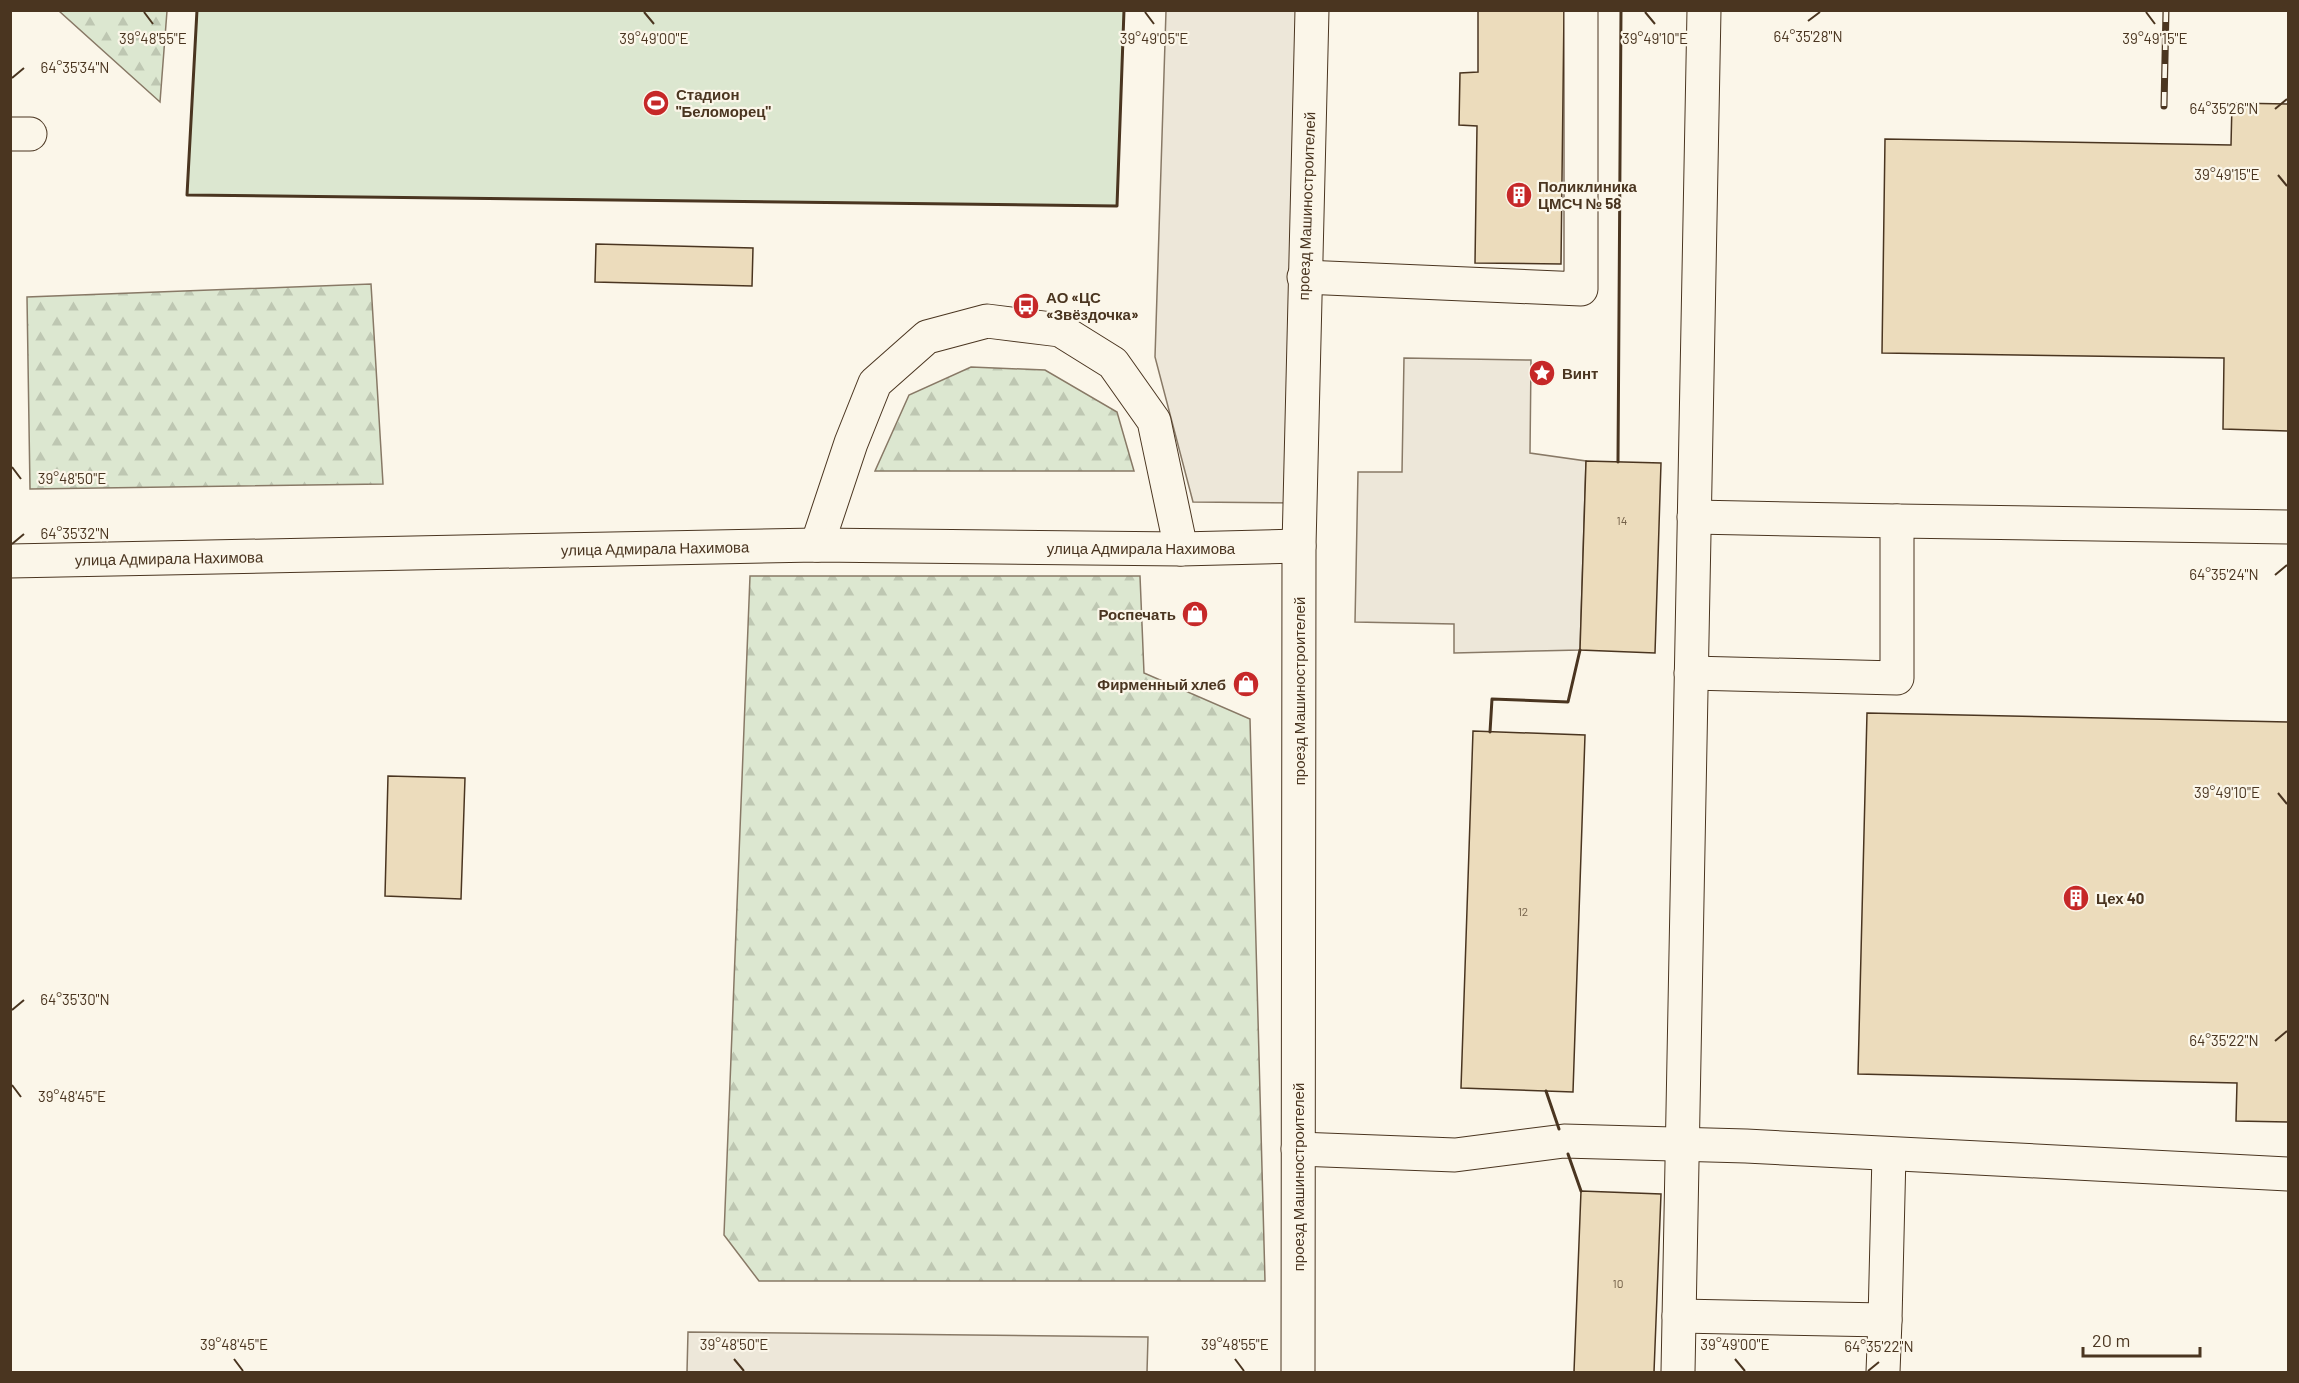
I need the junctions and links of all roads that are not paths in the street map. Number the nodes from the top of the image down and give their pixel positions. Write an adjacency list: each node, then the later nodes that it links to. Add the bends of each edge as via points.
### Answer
1 (1312, 10): 4 (street, проезд Машиностроителей)
2 (1581, 10): 4 (street, via 1581,289)
3 (1704, 10): 5 (street)
4 (1304, 277): 9 (street, проезд Машиностроителей)
5 (1694, 517): 6 (street); 12 (street)
6 (1897, 520): 7 (street); 12 (street, via 1897,678)
7 (2289, 527)
8 (818, 545): 10 (street, улица Адмирала Нахимова); 10 (street, via 875,383 927,337 987,321 1060,330 1113,363 1154,421); 11 (street, улица Адмирала Нахимова)
9 (1299, 546): 10 (street, улица Адмирала Нахимова); 14 (street, проезд Машиностроителей)
10 (1181, 549)
11 (10, 561)
12 (1691, 673): 13 (street)
13 (1683, 1146): 14 (street, via 1564,1141 1455,1155); 15 (street); 17 (street)
14 (1298, 1149): 19 (street, проезд Машиностроителей)
15 (1889, 1154): 16 (street); 18 (street)
16 (2289, 1174)
17 (1679, 1316): 18 (street); 20 (street)
18 (1885, 1320): 21 (street)
19 (1298, 1372)
20 (1678, 1372)
21 (1883, 1372)

